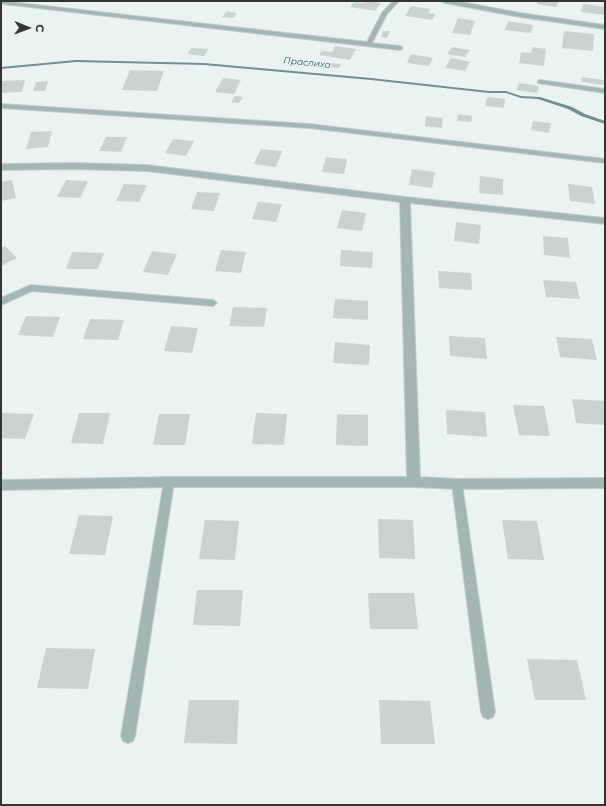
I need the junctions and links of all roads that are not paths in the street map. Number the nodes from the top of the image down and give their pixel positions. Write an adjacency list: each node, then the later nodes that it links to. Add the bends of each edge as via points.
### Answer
1 (396, 1): 5 (lane, via 385,14)
2 (445, 1): 4 (street)
3 (3, 2): 5 (lane)
4 (605, 27)
5 (369, 44): 6 (lane)
6 (400, 48)
7 (540, 82): 8 (lane)
8 (605, 91)
9 (1, 106): 10 (lane, via 309,126)
10 (605, 161)
11 (1, 167): 12 (street, via 147,168)
12 (405, 200): 13 (street); 17 (street)
13 (605, 221)
14 (1, 302): 15 (lane, via 31,288)
15 (213, 303)
16 (169, 482): 17 (street); 20 (street); 22 (lane)
17 (414, 482): 19 (street)
18 (605, 483): 19 (street)
19 (457, 484): 21 (lane)
20 (1, 485)
21 (488, 712)
22 (128, 736)

